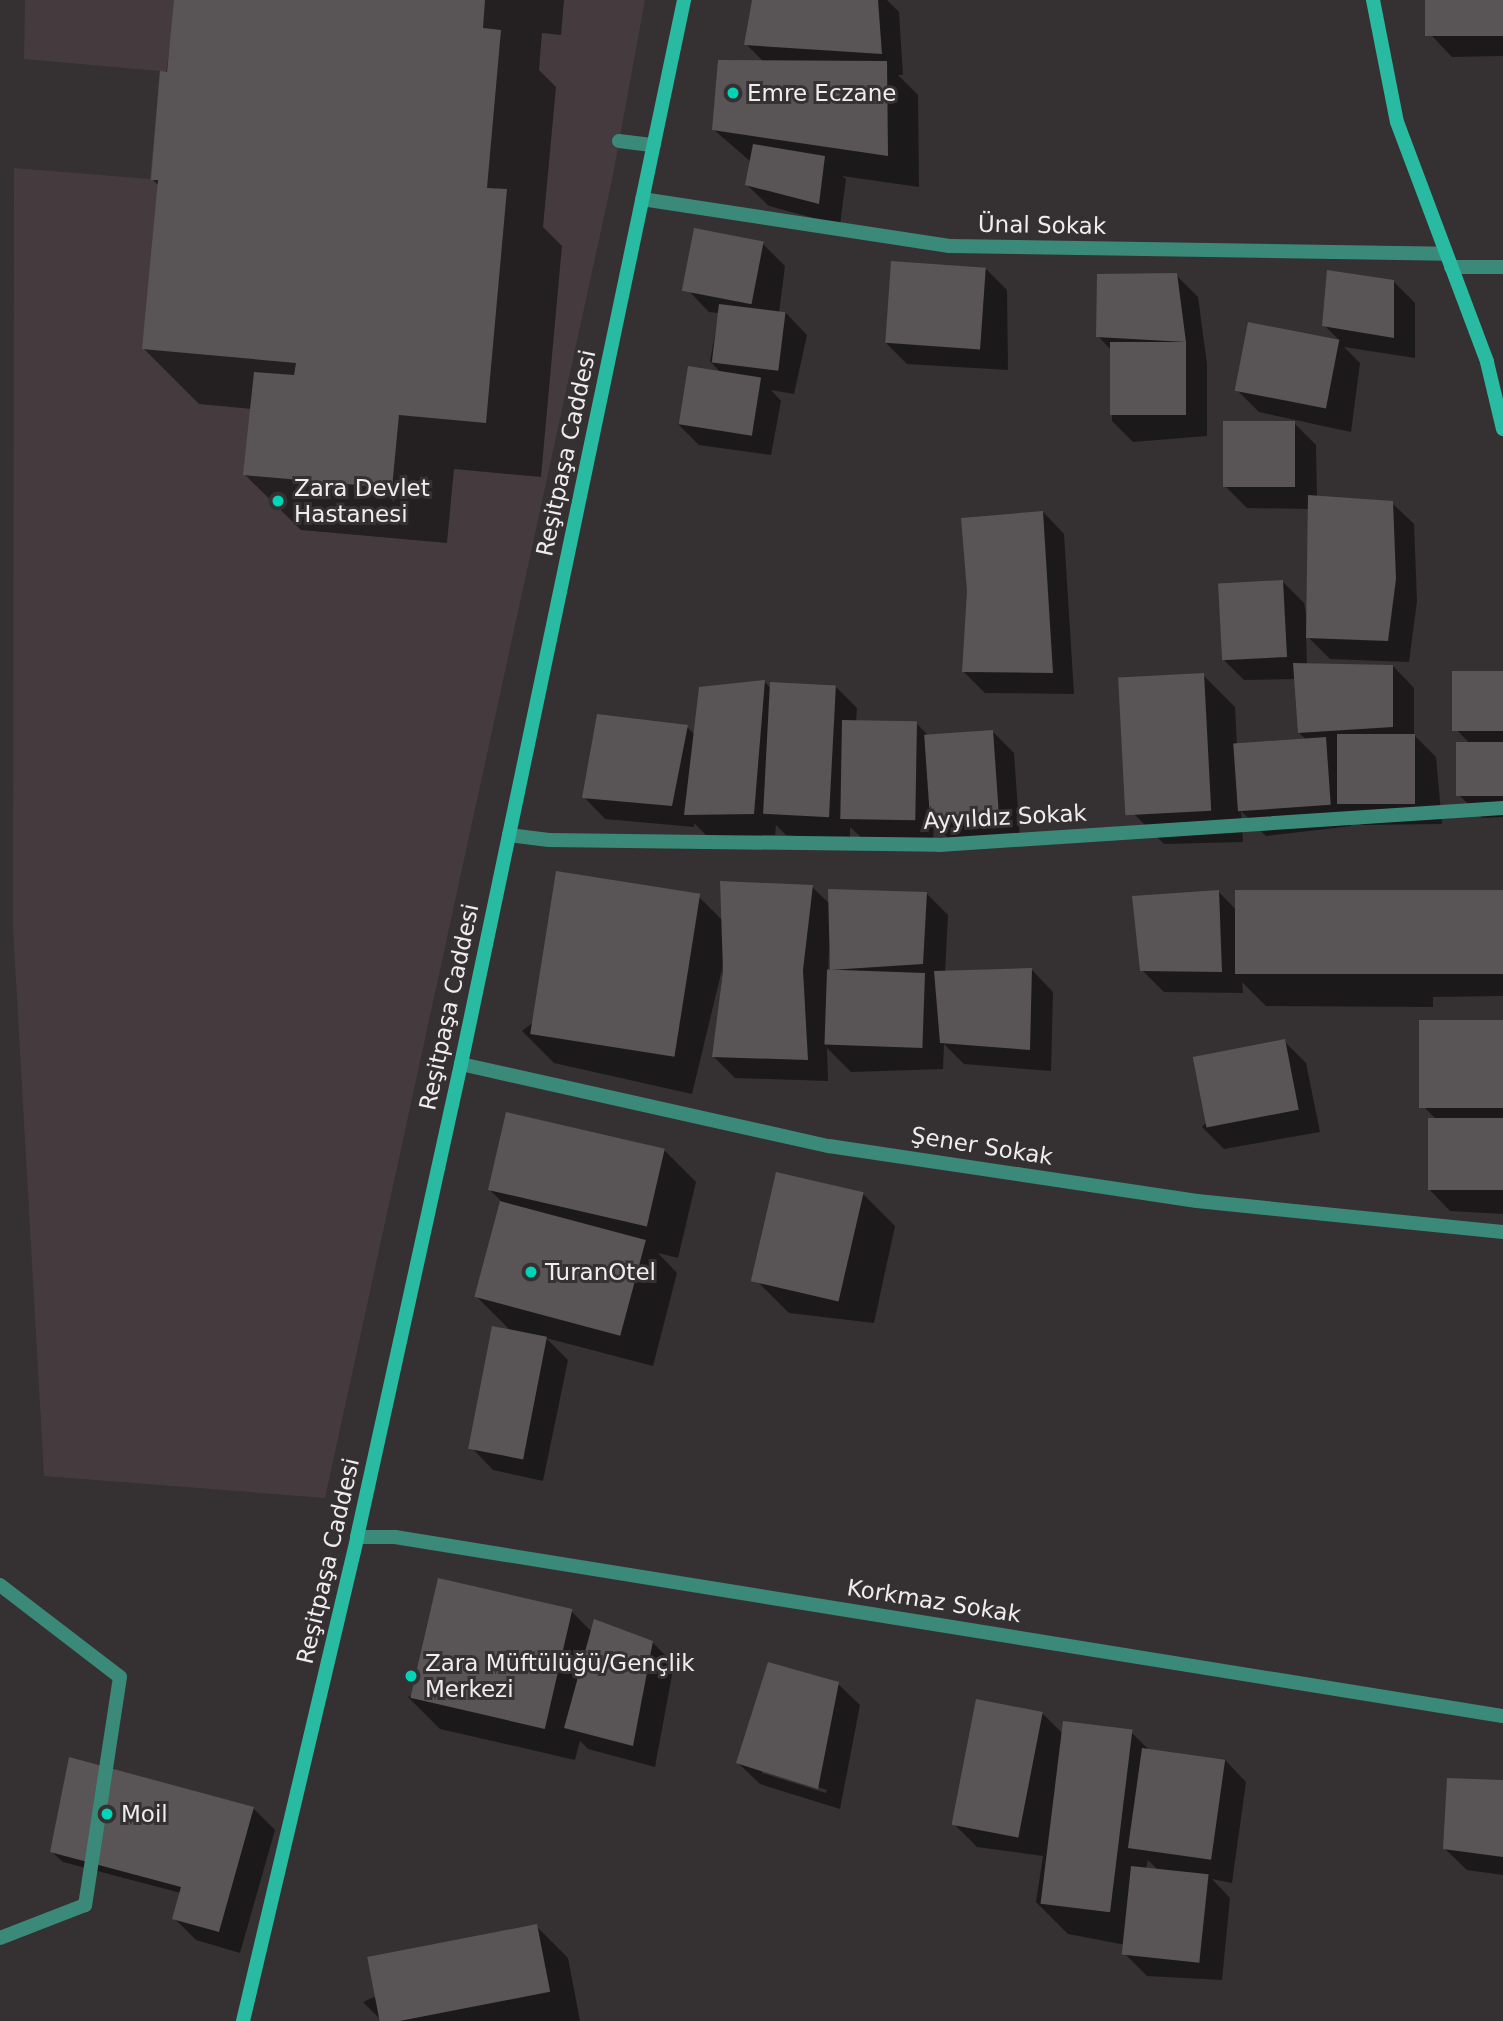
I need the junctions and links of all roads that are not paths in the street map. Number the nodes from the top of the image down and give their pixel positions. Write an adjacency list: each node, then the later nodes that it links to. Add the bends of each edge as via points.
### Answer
1 (684, 0): 4 (main road, Reşitpaşa Caddesi)
2 (1373, 0): 6 (main road, via 1397,122)
3 (619, 141): 4 (street)
4 (654, 145): 5 (main road, Reşitpaşa Caddesi)
5 (642, 199): 6 (street, Ünal Sokak, via 949,246); 10 (main road, Reşitpaşa Caddesi)
6 (1448, 260): 7 (street, Ünal Sokak); 8 (main road, via 1486,362)
7 (1503, 267)
8 (1503, 429)
9 (1503, 808): 10 (street, Ayyıldız Sokak, via 939,845 549,840)
10 (509, 835): 11 (main road, Reşitpaşa Caddesi)
11 (461, 1064): 12 (street, Şener Sokak, via 830,1146 1197,1201); 13 (main road, Reşitpaşa Caddesi)
12 (1503, 1232)
13 (357, 1537): 15 (street, Korkmaz Sokak, via 409,1539); 17 (main road, Reşitpaşa Caddesi)
14 (0, 1585): 16 (street, via 120,1677 85,1905)
15 (1503, 1716)
16 (0, 1938)
17 (243, 2021)

